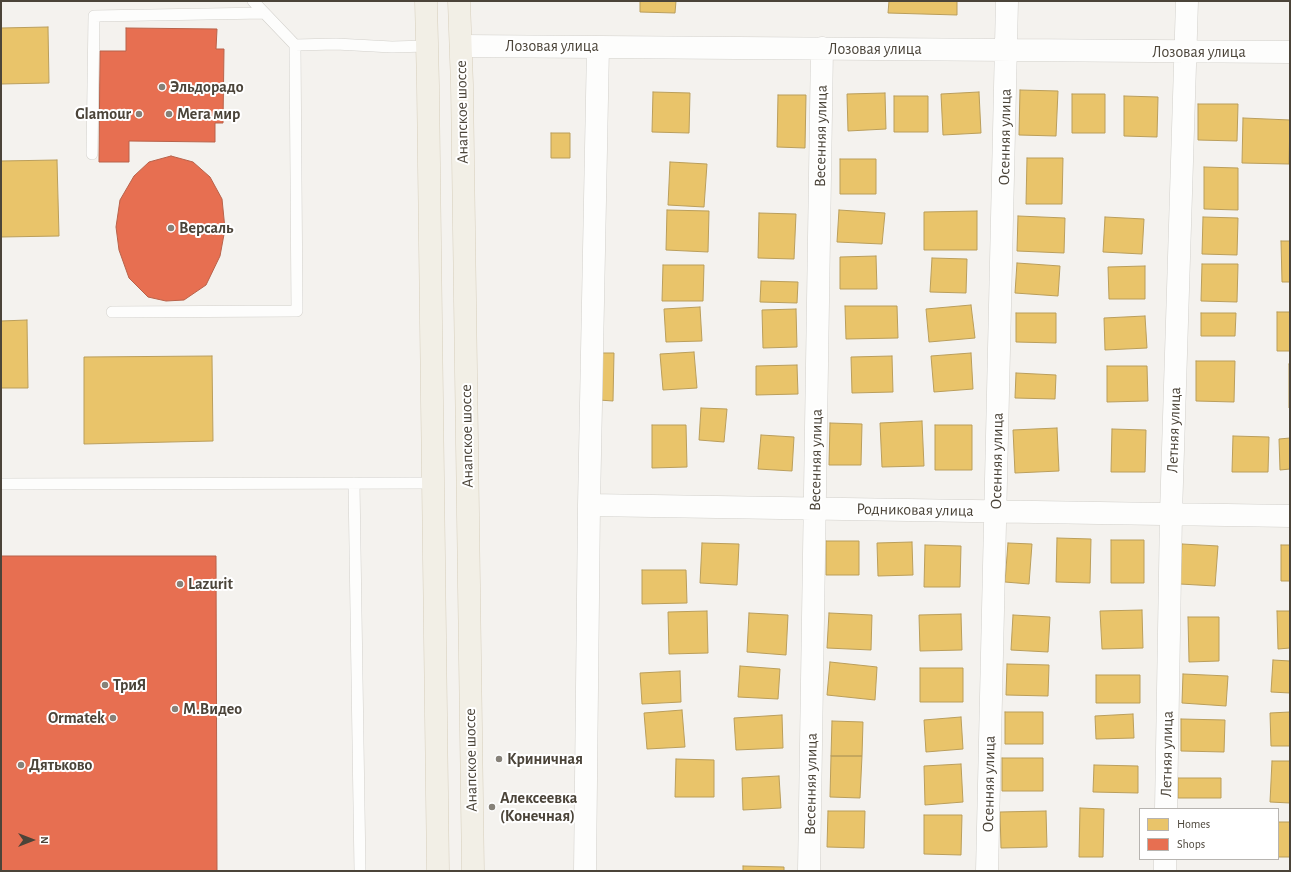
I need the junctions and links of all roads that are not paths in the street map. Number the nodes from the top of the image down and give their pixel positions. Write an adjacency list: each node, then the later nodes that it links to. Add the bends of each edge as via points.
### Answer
1 (253, 1): 6 (lane)
2 (426, 1): 8 (main road, Анапское шоссе)
3 (459, 1): 9 (main road, Анапское шоссе)
4 (1007, 1): 12 (street, Осенняя улица)
5 (1187, 1): 13 (street, Летняя улица)
6 (264, 13): 7 (lane); 15 (lane, via 94,16)
7 (295, 45): 8 (lane); 16 (lane, via 297,311)
8 (427, 46): 9 (main road); 18 (main road, Анапское шоссе)
9 (461, 46): 10 (street, Лозовая улица); 29 (main road, Анапское шоссе)
10 (598, 47): 11 (street, Лозовая улица); 20 (street)
11 (822, 48): 12 (street, Лозовая улица); 21 (street, Весенняя улица)
12 (1006, 50): 13 (street, Лозовая улица); 22 (street, Осенняя улица)
13 (1185, 52): 14 (street, Лозовая улица); 23 (street, Летняя улица)
14 (1290, 52)
15 (92, 154)
16 (112, 312)
17 (354, 483): 18 (lane); 19 (lane); 27 (lane)
18 (434, 483): 28 (main road, Анапское шоссе)
19 (1, 484)
20 (589, 506): 21 (street, Родниковая улица); 30 (street)
21 (815, 509): 22 (street, Родниковая улица); 31 (street, Весенняя улица)
22 (996, 512): 23 (street, Родниковая улица); 32 (street, Осенняя улица)
23 (1171, 514): 24 (street, Родниковая улица); 25 (street, Летняя улица)
24 (1290, 516)
25 (1166, 808)
26 (1165, 860): 33 (street)
27 (360, 871)
28 (438, 871)
29 (473, 871)
30 (585, 871)
31 (809, 871)
32 (987, 871)
33 (1165, 871)

